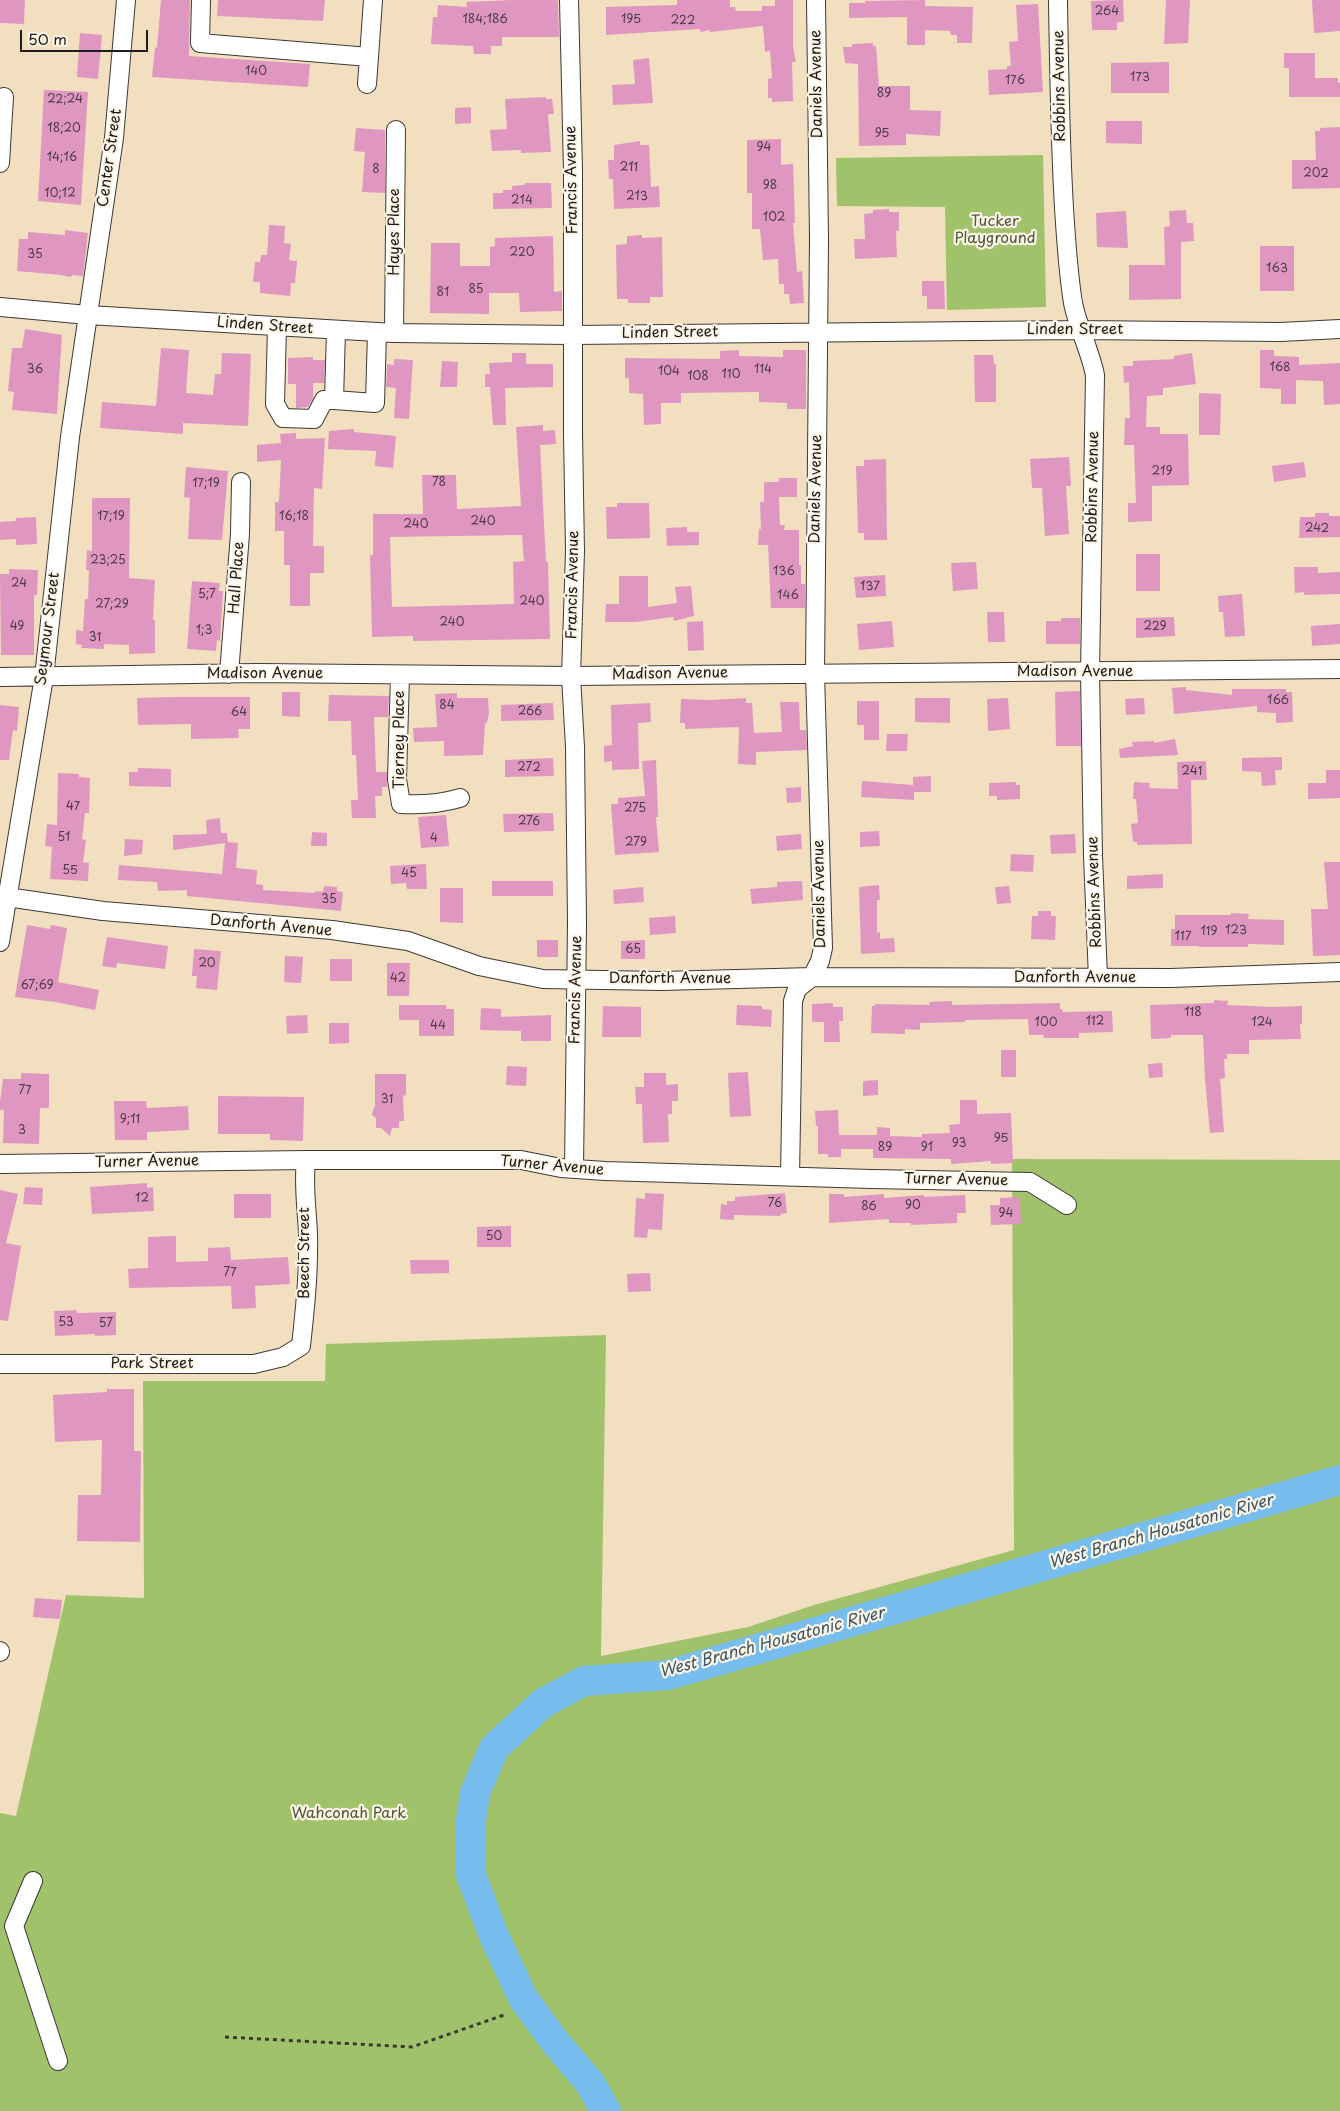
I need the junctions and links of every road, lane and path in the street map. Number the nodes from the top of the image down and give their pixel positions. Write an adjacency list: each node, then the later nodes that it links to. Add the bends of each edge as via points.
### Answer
1 (126, 0): 13 (street, Center Street, via 114,138)
2 (201, 0): 7 (street, via 200,43)
3 (373, 0): 7 (street)
4 (569, 0): 20 (street, Francis Avenue)
5 (816, 0): 18 (street, Daniels Avenue)
6 (1058, 0): 17 (street, Robbins Avenue, via 1067,246 1073,302)
7 (369, 56): 8 (street)
8 (367, 84)
9 (4, 98): 11 (street)
10 (396, 130): 19 (street, Hayes Place)
11 (0, 163)
12 (0, 308): 13 (street, Linden Street)
13 (88, 315): 14 (street, Linden Street); 30 (street, Seymour Street, via 58,531)
14 (277, 327): 16 (street, Linden Street); 21 (street, via 276,404 283,418 314,418 324,400)
15 (1340, 329): 17 (street, Linden Street, via 1280,332)
16 (336, 330): 19 (street, Linden Street); 21 (street)
17 (1080, 330): 18 (street, Linden Street); 24 (street, Robbins Avenue, via 1090,351 1095,375)
18 (818, 331): 20 (street, Linden Street); 25 (street, Daniels Avenue)
19 (386, 333): 20 (street, Linden Street); 21 (street, Hayes Place, via 375,403)
20 (572, 335): 28 (street, Francis Avenue, via 575,551)
21 (334, 400)
22 (241, 482): 26 (street, Hall Place)
23 (1340, 669): 24 (street, Madison Avenue)
24 (1090, 672): 25 (street, Madison Avenue); 36 (street, Robbins Avenue)
25 (815, 673): 28 (street, Madison Avenue); 35 (street, Daniels Avenue, via 823,948)
26 (229, 674): 27 (street, Madison Avenue); 30 (street, Madison Avenue)
27 (400, 675): 28 (street, Madison Avenue); 31 (street, Tierney Place, via 397,779 401,804 426,804)
28 (571, 676): 37 (street, Francis Avenue, via 575,747)
29 (0, 677): 30 (street, Madison Avenue)
30 (44, 677): 32 (street, Seymour Street)
31 (460, 798)
32 (7, 897): 33 (street, Seymour Street); 37 (street, Danforth Avenue, via 103,911 332,930 408,941 479,966 543,979)
33 (0, 942)
34 (1340, 972): 36 (street, Danforth Avenue)
35 (812, 977): 36 (street, Danforth Avenue); 37 (street, Danforth Avenue); 41 (street, via 797,988 793,1001)
36 (1098, 978)
37 (575, 980): 40 (street, Francis Avenue)
38 (306, 1160): 39 (street, Turner Avenue); 40 (street, Turner Avenue, via 521,1160); 43 (street, Beech Street, via 307,1292)
39 (0, 1164)
40 (574, 1169): 41 (street, Turner Avenue)
41 (790, 1177): 42 (street, Turner Avenue, via 1030,1182)
42 (1067, 1205)
43 (301, 1346): 44 (street, Park Street, via 283,1357 254,1364)
44 (0, 1364)
45 (33, 1881): 48 (street, via 14,1926)
46 (504, 2015): 47 (path, via 412,2047)
47 (225, 2036)
48 (58, 2061)

